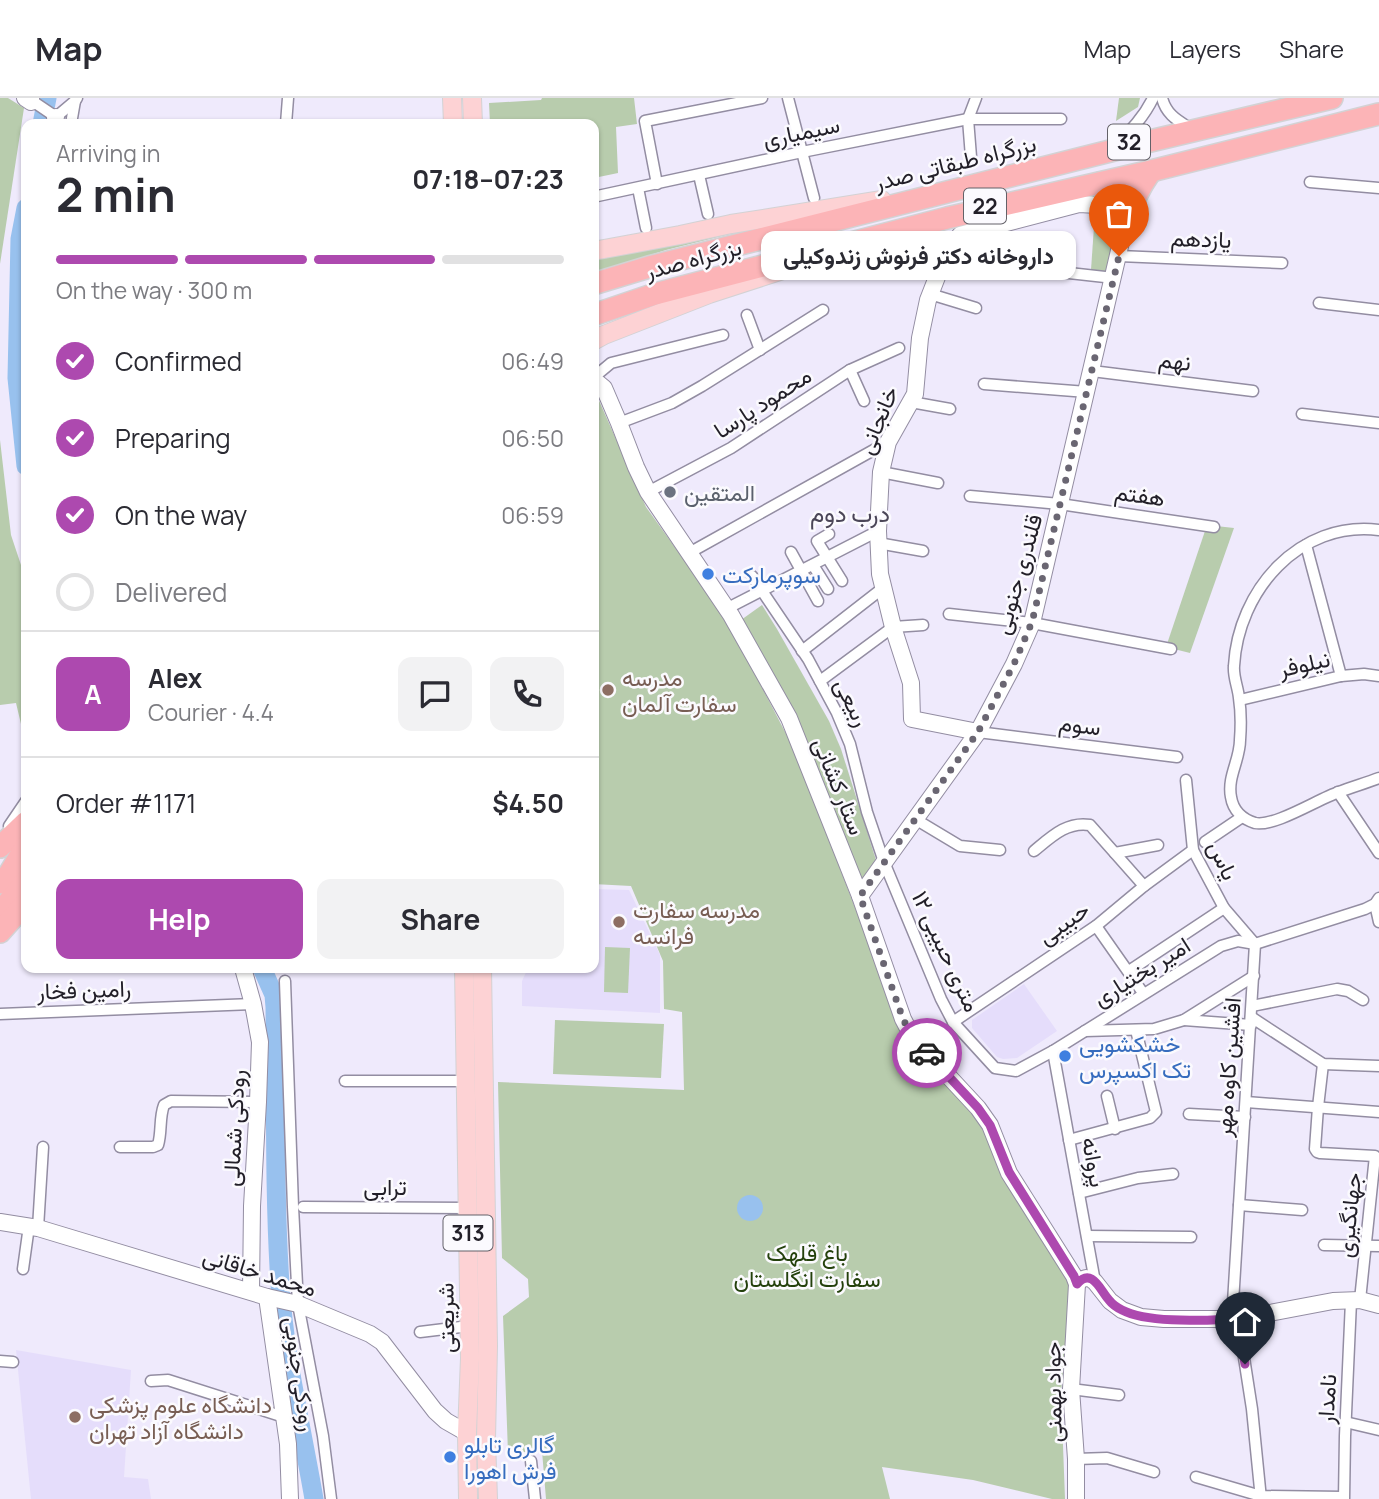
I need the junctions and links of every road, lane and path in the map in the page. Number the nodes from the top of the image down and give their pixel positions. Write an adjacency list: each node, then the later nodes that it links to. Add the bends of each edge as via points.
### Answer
1 (288, 98): 19 (street)
2 (452, 98): 20 (main road)
3 (472, 98): 21 (main road)
4 (762, 98): 30 (street, via 645,121)
5 (788, 98): 24 (street)
6 (975, 98): 14 (street)
7 (1153, 98): 23 (street, via 1146,113)
8 (1162, 98): 22 (street, via 1172,117)
9 (1319, 98): 22 (highway, بزرگراه صدر / 32)
10 (1332, 98): 45 (highway, بزرگراه طبقاتی صدر / 22)
11 (30, 99): 16 (street)
12 (76, 100): 17 (street); 18 (street)
13 (1379, 113): 26 (highway, بزرگراه صدر / 32); 50 (highway, 22, via 946,215 654,290)
14 (968, 118): 15 (street, سیمیاری); 24 (street, سیمیاری); 25 (street)
15 (1060, 118)
16 (54, 119)
17 (58, 119)
18 (72, 119)
19 (286, 119)
20 (453, 119)
21 (473, 119)
22 (1188, 127): 23 (highway, بزرگراه صدر / 32)
23 (1115, 146): 33 (highway, بزرگراه صدر / 32)
24 (802, 152): 27 (street, سیمیاری); 35 (street)
25 (971, 157)
26 (1151, 171): 29 (highway, بزرگراه صدر / 32); 38 (highway, via 1139,187)
27 (699, 175): 30 (street, سیمیاری); 36 (street)
28 (1310, 182): 32 (street)
29 (1100, 183): 37 (highway, بزرگراه صدر / 32); 38 (highway)
30 (657, 184): 31 (street, سیمیاری)
31 (638, 188): 34 (street, سیمیاری); 39 (street)
32 (1379, 188)
33 (941, 191): 40 (main road); 46 (highway, بزرگراه صدر / 32, via 648,264)
34 (599, 196)
35 (814, 198)
36 (708, 214)
37 (947, 218): 51 (highway, بزرگراه صدر / 32); 56 (main road, via 709,294)
38 (1125, 225): 41 (street, قلندری جنوبی); 47 (street, خانجانی, via 1097,205 1079,204 960,235 943,259)
39 (646, 228)
40 (599, 250)
41 (1119, 256): 42 (street, یازدهم); 44 (street, قلندری جنوبی)
42 (1282, 262)
43 (1024, 268): 44 (street)
44 (1114, 278): 60 (street, قلندری جنوبی)
45 (599, 281)
46 (599, 281)
47 (930, 294): 49 (street); 67 (street, خانجانی)
48 (1319, 303): 53 (street)
49 (976, 308)
50 (599, 310)
51 (599, 310)
52 (823, 310): 58 (street)
53 (1379, 310)
54 (747, 315): 58 (street)
55 (723, 335): 61 (street, via 611,363)
56 (599, 338)
57 (899, 348): 59 (street, محمود پارسا)
58 (760, 350): 70 (street, via 672,403)
59 (850, 370): 66 (street); 75 (street, محمود پارسا, via 731,448)
60 (1092, 371): 64 (street, نهم); 65 (street, قلندری جنوبی)
61 (599, 374)
62 (599, 384): 70 (street, ستار کشانی)
63 (984, 384): 65 (street)
64 (1253, 391)
65 (1087, 392): 77 (street, قلندری جنوبی)
66 (864, 401)
67 (911, 402): 68 (street); 72 (street, خانجانی)
68 (950, 409)
69 (1302, 414): 71 (street)
70 (620, 423): 75 (street, ستار کشانی)
71 (1379, 423)
72 (888, 442): 73 (street, خانجانی); 85 (street)
73 (881, 472): 74 (street); 81 (street, خانجانی)
74 (938, 483)
75 (648, 492): 85 (street, ستار کشانی)
76 (970, 496): 77 (street, هفتم)
77 (1060, 504): 78 (street, هفتم); 97 (street, قلندری جنوبی)
78 (1214, 527)
79 (1379, 530): 82 (street, via 1350,530)
80 (830, 534): 86 (street, via 817,541)
81 (878, 537): 83 (street); 86 (street); 91 (street, خانجانی)
82 (1306, 545): 102 (street); 105 (street, via 1277,565 1250,605 1234,659)
83 (923, 551)
84 (791, 552): 88 (street)
85 (689, 553): 95 (street, ستار کشانی)
86 (828, 558): 87 (street); 90 (street)
87 (813, 565): 88 (street); 92 (street)
88 (802, 571): 93 (street); 94 (street)
89 (752, 576): 93 (street, ربیعی)
90 (842, 581)
91 (883, 588): 99 (street, خانجانی); 101 (street)
92 (828, 589)
93 (763, 592): 95 (street); 101 (street, ربیعی)
94 (818, 601)
95 (726, 609): 131 (street, ستار کشانی, via 789,718)
96 (949, 614): 97 (street)
97 (1032, 622): 100 (street); 106 (street, قلندری جنوبی)
98 (923, 625): 99 (street)
99 (893, 627): 104 (street); 106 (street, خانجانی, via 911,683 912,719)
100 (1171, 649)
101 (802, 651): 104 (street, ربیعی)
102 (1341, 676): 103 (street, نیلوفر); 105 (street, نیلوفر)
103 (1379, 676)
104 (820, 681): 126 (street, ربیعی, via 850,744)
105 (1240, 700): 112 (street, via 1240,744 1230,789 1234,809)
106 (978, 732): 107 (street, سوم); 113 (street, قلندری جنوبی)
107 (1177, 757)
108 (1379, 778): 110 (street)
109 (1186, 780): 121 (street, یاس)
110 (1338, 792): 112 (street, via 1277,820 1259,824); 124 (street)
111 (21, 809): 115 (street)
112 (1242, 817): 116 (street)
113 (915, 819): 120 (street, via 960,846); 126 (street, قلندری جنوبی)
114 (21, 827): 119 (highway)
115 (0, 835)
116 (1205, 842)
117 (21, 845): 127 (highway)
118 (1158, 845): 123 (street)
119 (0, 847)
120 (1000, 850)
121 (1193, 850): 129 (street, حبیبی); 134 (street, یاس)
122 (1034, 851): 123 (street, via 1053,835 1081,824 1090,825)
123 (1115, 853): 129 (street)
124 (1379, 853)
125 (21, 854): 128 (highway)
126 (884, 862): 131 (street, قلندری جنوبی); 152 (street, ۱۲ متری حبیبی)
127 (0, 866)
128 (0, 883)
129 (1143, 886): 137 (street, حبیبی)
130 (21, 887): 135 (highway)
131 (860, 896): 187 (street, ستار کشانی, via 913,1038 990,1125 1009,1172)
132 (1377, 901): 136 (street); 139 (street, via 1365,909)
133 (21, 908): 138 (highway)
134 (1224, 908): 139 (street, یاس); 140 (street)
135 (0, 912)
136 (1379, 922)
137 (1096, 926): 140 (street); 152 (street, حبیبی)
138 (0, 932)
139 (1255, 944): 144 (street, افشین کاوه مهر); 146 (street, امیر بختیاری, via 1238,941 1221,946)
140 (1129, 971): 146 (street)
141 (244, 973): 148 (street, رودکی شمالی)
142 (464, 973): 159 (main road, شریعتی / 313)
143 (482, 973): 205 (main road, شریعتی / 313)
144 (1254, 976): 150 (street, افشین کاوه مهر); 151 (street)
145 (285, 981): 191 (street)
146 (1143, 993): 154 (street, امیر بختیاری)
147 (1363, 1000): 150 (street, via 1337,989)
148 (253, 1004): 149 (street, رامین فخار); 161 (street, رودکی شمالی, via 260,1042)
149 (0, 1014)
150 (1251, 1016): 151 (street); 156 (street); 162 (street, افشین کاوه مهر)
151 (1184, 1020): 153 (street)
152 (953, 1022): 155 (street, ۱۲ متری حبیبی, via 995,1068 1016,1071)
153 (1136, 1030): 154 (street); 167 (street, via 1156,1112)
154 (1085, 1031): 155 (street, امیر بختیاری)
155 (1053, 1051): 168 (street, پروانه)
156 (1323, 1064): 157 (street); 163 (street, جهانگیری)
157 (1379, 1066)
158 (345, 1081): 159 (street)
159 (466, 1081): 176 (main road, شریعتی / 313)
160 (1107, 1096): 167 (street)
161 (258, 1102): 170 (street, via 171,1101 160,1114 158,1145); 188 (street, رودکی شمالی)
162 (1246, 1102): 163 (street); 166 (street, افشین کاوه مهر)
163 (1318, 1107): 164 (street); 171 (street, جهانگیری, via 1317,1152)
164 (1379, 1112)
165 (1188, 1114): 166 (street)
166 (1245, 1117): 174 (street, افشین کاوه مهر)
167 (1115, 1129): 168 (street)
168 (1069, 1140): 173 (street, پروانه)
169 (43, 1147): 179 (street)
170 (120, 1147)
171 (1377, 1156): 183 (street, جهانگیری)
172 (1173, 1174): 173 (street)
173 (1079, 1193): 180 (street, پروانه)
174 (1239, 1205): 177 (street); 193 (street, افشین کاوه مهر)
175 (303, 1207): 176 (street, ترابی)
176 (467, 1208): 194 (main road, شریعتی / 313)
177 (1302, 1210)
178 (0, 1222): 179 (street, محمد خاقانی)
179 (34, 1227): 185 (street); 188 (street, محمد خاقانی)
180 (1087, 1236): 181 (street); 186 (street, پروانه)
181 (1191, 1237)
182 (1324, 1245): 183 (street)
183 (1365, 1246): 184 (street); 190 (street, جهانگیری)
184 (1379, 1246)
185 (23, 1269)
186 (1095, 1282): 187 (street, via 1086,1278); 193 (street, via 1110,1301 1141,1317)
187 (1077, 1284): 199 (street, جواد بهمنی)
188 (251, 1292): 189 (street, محمد خاقانی)
189 (267, 1297): 191 (street, محمد خاقانی); 201 (street, رودکی جنوبی)
190 (1356, 1301): 192 (street); 193 (street); 202 (street, نامدار)
191 (298, 1304): 204 (street, محمد خاقانی, via 377,1338 435,1411); 213 (street, رودکی جنوبی)
192 (1379, 1305)
193 (1235, 1319): 210 (street, افشین کاوه مهر, via 1252,1409)
194 (469, 1326): 195 (street); 204 (main road, شریعتی / 313)
195 (420, 1332)
196 (0, 1361): 197 (street)
197 (13, 1362)
198 (151, 1381): 201 (street, via 167,1380)
199 (1071, 1389): 200 (street); 206 (street, جواد بهمنی)
200 (1119, 1395)
201 (284, 1417): 212 (street, رودکی جنوبی)
202 (1345, 1422): 203 (street); 211 (street, نامدار)
203 (1379, 1430)
204 (467, 1433): 205 (main road); 214 (main road, شریعتی / 313)
205 (486, 1439): 215 (main road, شریعتی / 313)
206 (1076, 1459): 208 (street, via 1107,1458); 217 (street, جواد بهمنی)
207 (531, 1461): 216 (street)
208 (1154, 1472)
209 (1196, 1476): 210 (street)
210 (1261, 1498): 211 (street)
211 (1343, 1498)
212 (290, 1499)
213 (331, 1499)
214 (468, 1499)
215 (488, 1499)
216 (535, 1499)
217 (1076, 1499)

